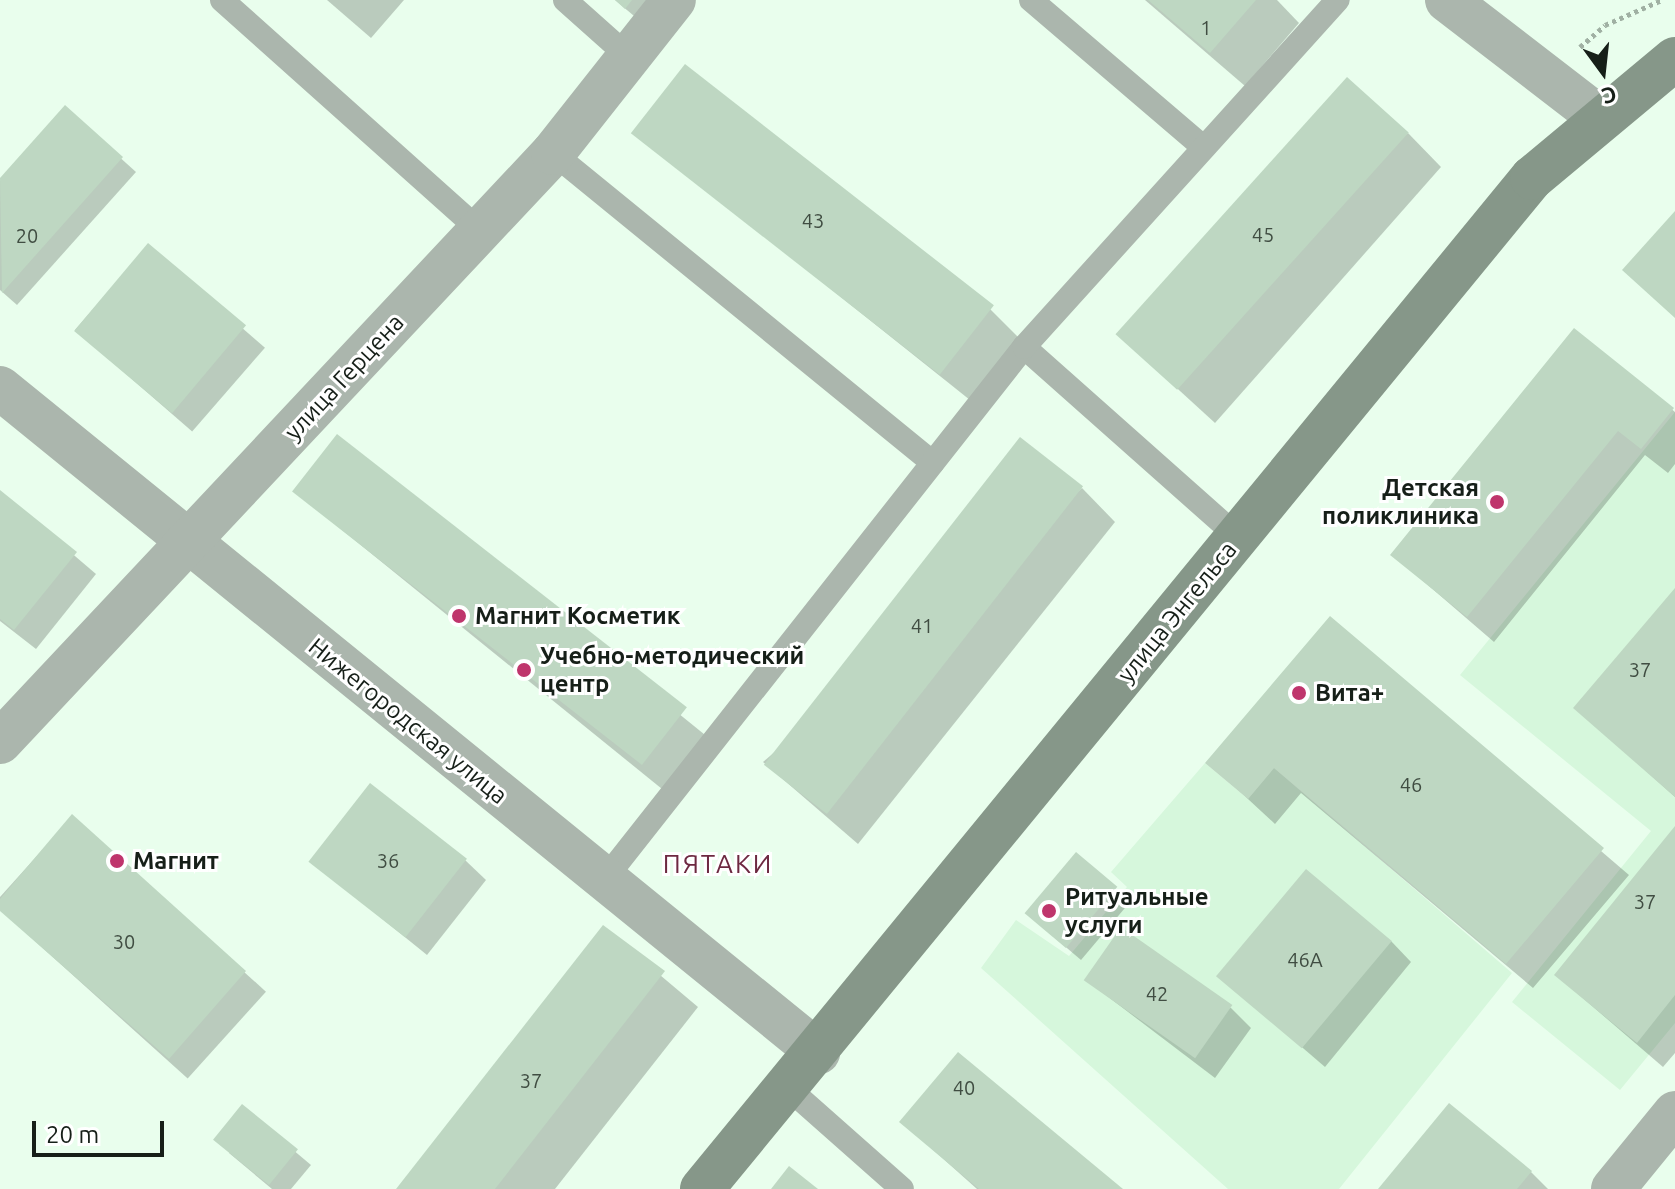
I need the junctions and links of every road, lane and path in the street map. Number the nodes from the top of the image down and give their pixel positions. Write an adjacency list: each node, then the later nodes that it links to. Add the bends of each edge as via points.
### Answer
1 (222, 0): 14 (lane)
2 (565, 0): 8 (lane)
3 (674, 0): 8 (street, улица Герцена)
4 (1031, 0): 12 (lane)
5 (1338, 0): 12 (lane)
6 (1447, 0): 10 (street)
7 (1662, 0): 10 (path, via 1605,25)
8 (629, 57): 13 (street, улица Герцена)
9 (1675, 59): 11 (main road, улица Энгельса)
10 (1547, 76): 11 (street)
11 (1599, 117): 18 (main road, улица Энгельса, via 1532,178)
12 (1201, 145): 15 (lane)
13 (553, 153): 14 (street, улица Герцена); 17 (lane)
14 (480, 231): 19 (street, улица Герцена)
15 (1024, 347): 17 (lane); 18 (lane)
16 (0, 388): 19 (street, Нижегородская улица)
17 (933, 463): 21 (lane)
18 (1238, 537): 22 (main road, улица Энгельса)
19 (189, 545): 20 (street, улица Герцена); 21 (street, Нижегородская улица)
20 (0, 742)
21 (604, 880): 22 (street, Нижегородская улица)
22 (818, 1052): 23 (main road, улица Энгельса)
23 (788, 1088): 25 (main road, улица Энгельса); 26 (lane)
24 (1675, 1113): 27 (street)
25 (702, 1189)
26 (902, 1189)
27 (1613, 1189)

